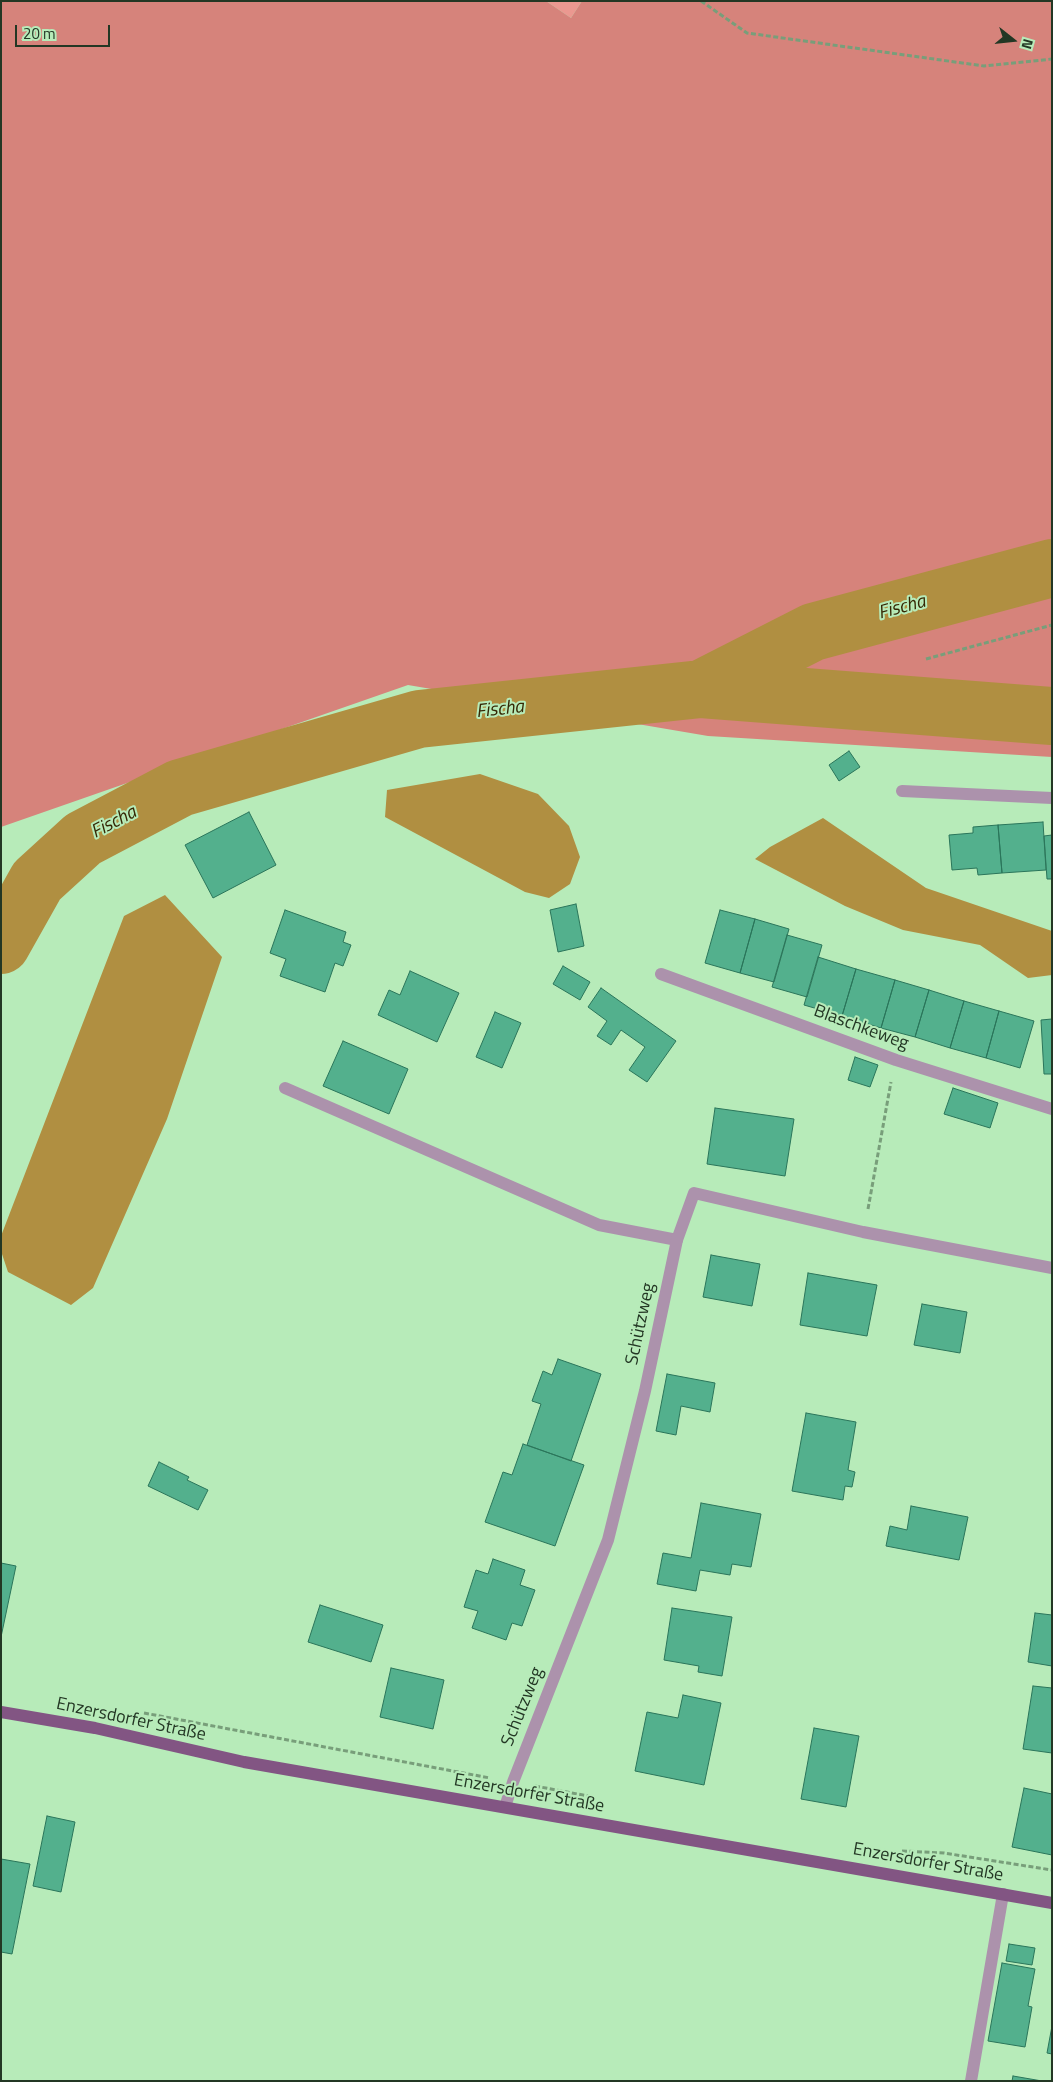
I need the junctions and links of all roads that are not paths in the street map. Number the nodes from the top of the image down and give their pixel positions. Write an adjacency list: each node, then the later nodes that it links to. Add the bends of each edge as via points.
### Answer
1 (902, 791): 2 (street)
2 (1052, 798)
3 (661, 974): 5 (street, Blaschkeweg, via 896,1060)
4 (285, 1088): 6 (street, via 599,1225)
5 (1052, 1109)
6 (677, 1240): 7 (street, Schützweg, via 694,1193 863,1232); 9 (street, Schützweg, via 645,1391 608,1540)
7 (1052, 1268)
8 (1, 1712): 9 (main road, Enzersdorfer Straße, via 95,1728 244,1762)
9 (506, 1807): 10 (main road, Enzersdorfer Straße)
10 (1003, 1894): 11 (main road, Enzersdorfer Straße); 12 (street)
11 (1052, 1903)
12 (971, 2081)

